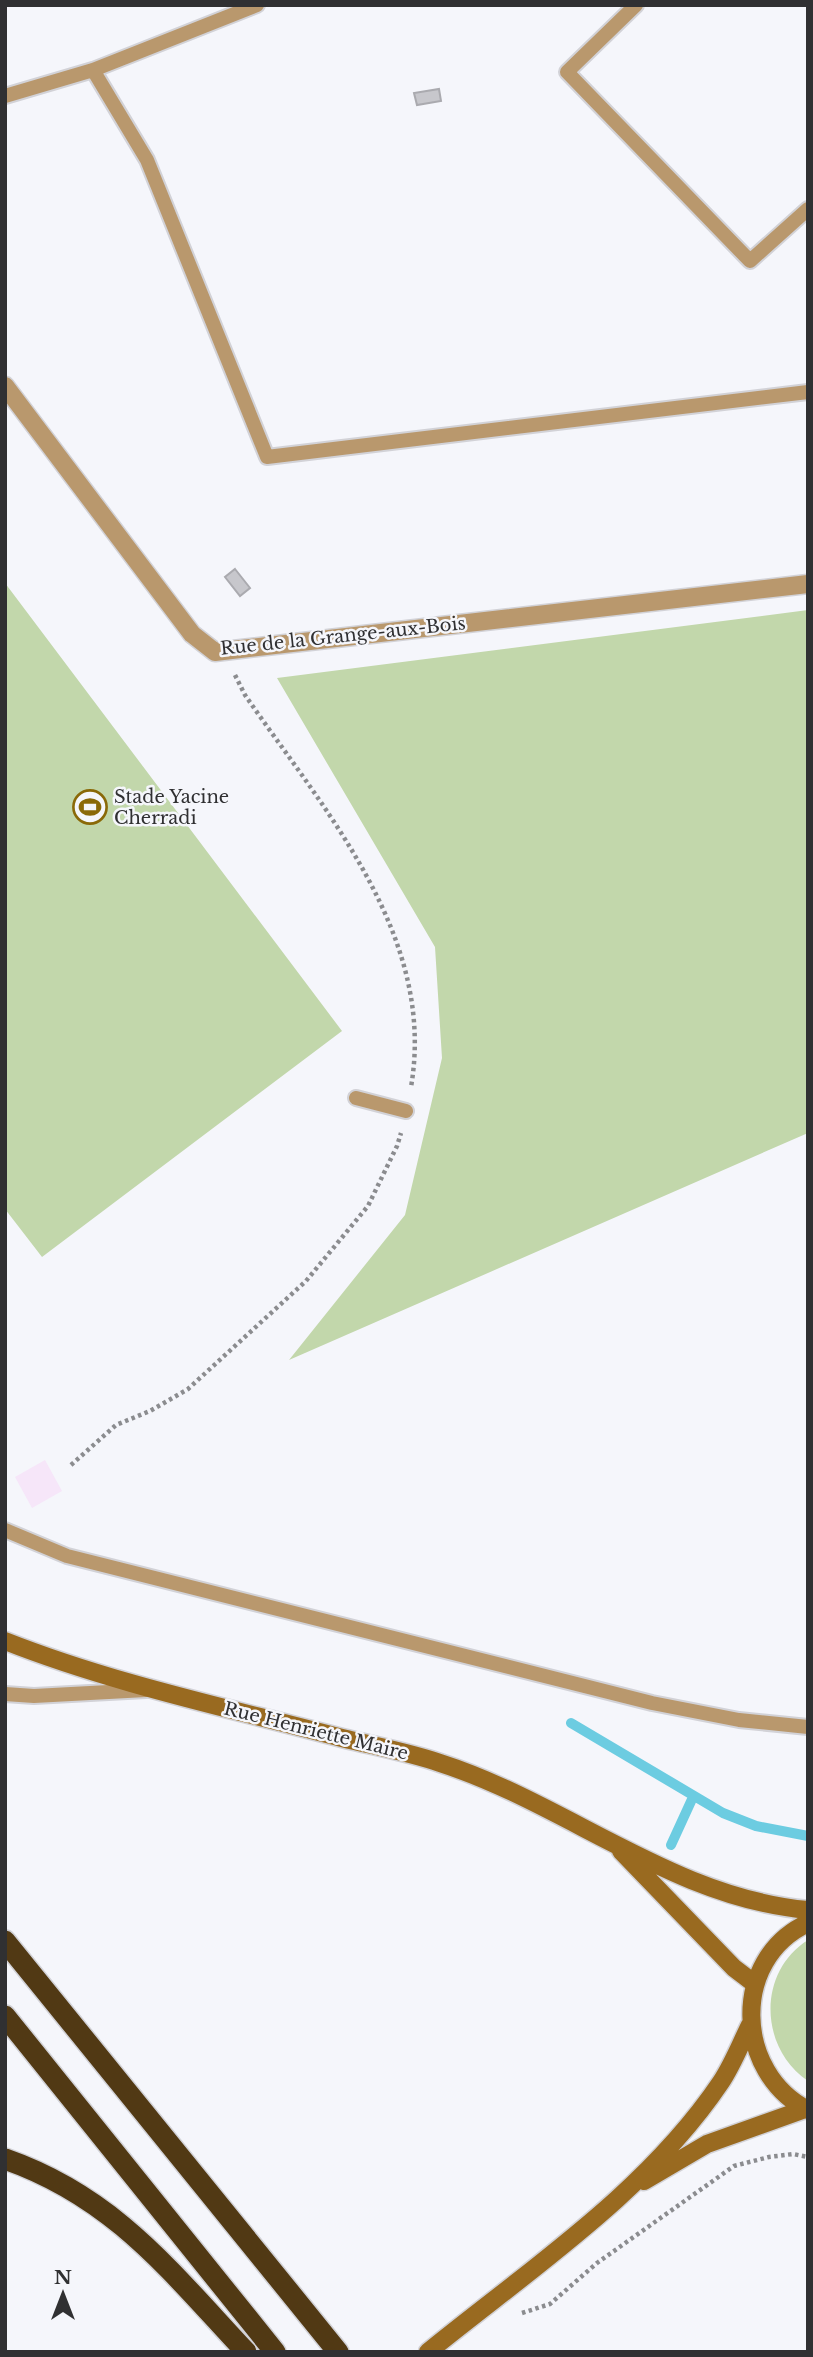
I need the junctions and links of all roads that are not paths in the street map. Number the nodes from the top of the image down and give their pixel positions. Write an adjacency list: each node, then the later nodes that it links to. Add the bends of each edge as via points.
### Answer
1 (257, 5): 3 (lane)
2 (636, 5): 5 (lane, via 567,72 750,261)
3 (93, 70): 4 (lane); 7 (lane, via 146,160 267,457)
4 (5, 96)
5 (808, 208)
6 (5, 386): 8 (street, Rue de la Grange-aux-Bois, via 192,634 215,652)
7 (808, 392)
8 (808, 584)
9 (356, 1098): 10 (lane)
10 (405, 1111)
11 (5, 1530): 15 (lane, via 67,1556 652,1703 738,1720)
12 (5, 1641): 13 (street, Rue Henriette Maire, via 104,1677)
13 (154, 1689): 14 (lane); 16 (street, Rue Henriette Maire, via 440,1763 559,1813)
14 (5, 1694)
15 (808, 1727)
16 (616, 1846): 17 (street, Rue Henriette Maire, via 693,1880 765,1904); 20 (street, Rue Henriette Maire)
17 (808, 1910)
18 (808, 1923): 20 (street, via 774,1950)
19 (5, 1941): 28 (highway)
20 (755, 1984): 22 (street)
21 (5, 2016): 27 (highway)
22 (750, 2025): 23 (street, via 762,2065 788,2098); 25 (street, via 723,2080 688,2127)
23 (806, 2110): 25 (street, via 707,2144)
24 (5, 2159): 26 (highway, via 70,2188 135,2234)
25 (623, 2193): 29 (street)
26 (246, 2352)
27 (275, 2352)
28 (338, 2352)
29 (428, 2352)

